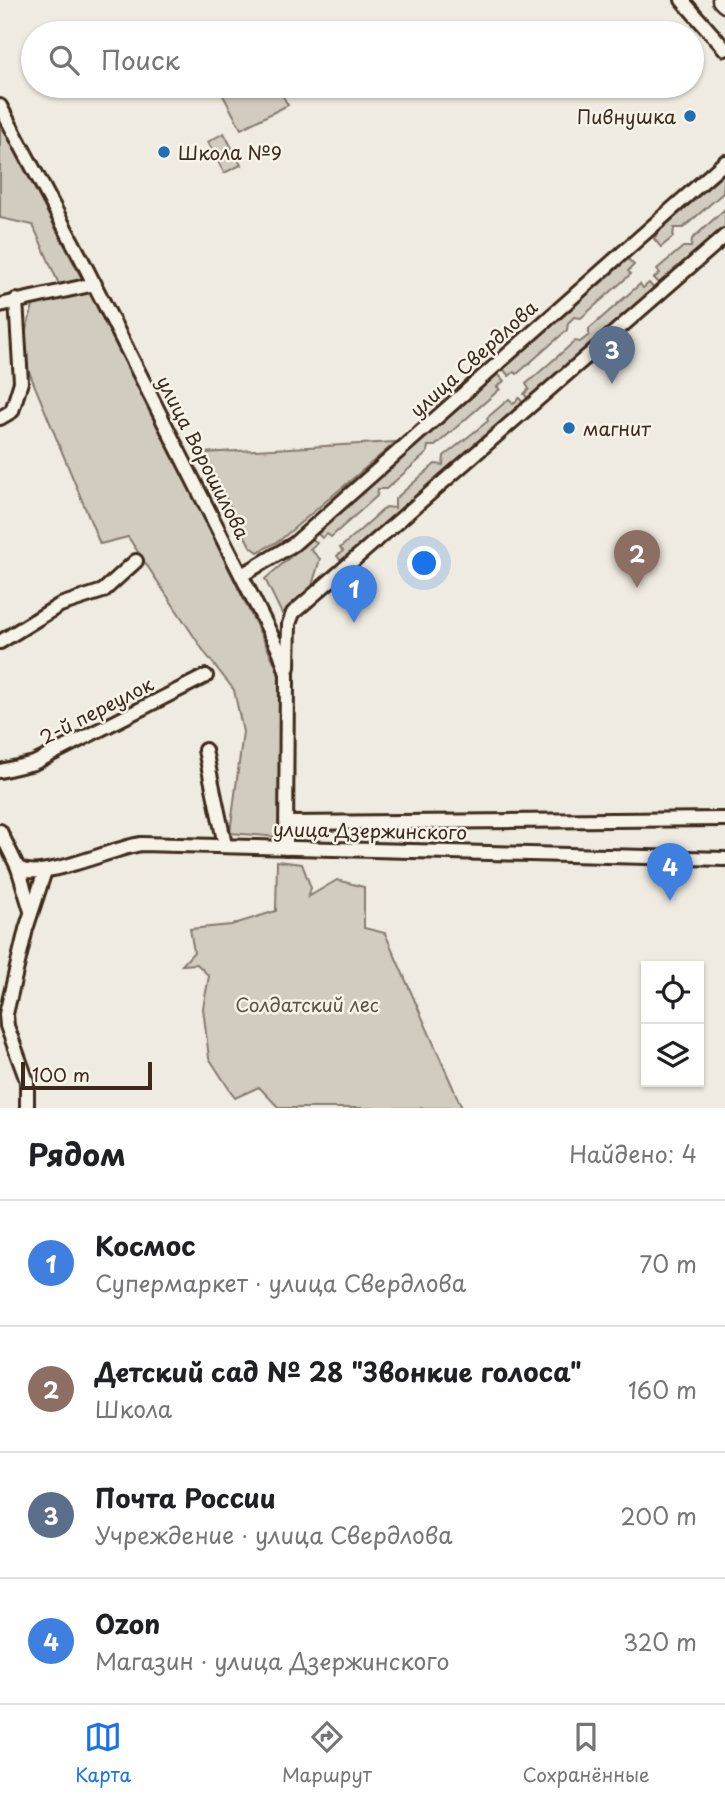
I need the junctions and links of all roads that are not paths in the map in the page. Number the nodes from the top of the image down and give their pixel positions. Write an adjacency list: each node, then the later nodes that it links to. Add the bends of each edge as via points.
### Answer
1 (682, 0): 4 (street)
2 (721, 0): 3 (main road)
3 (725, 4)
4 (700, 21)
5 (704, 25): 6 (street)
6 (725, 49)
7 (0, 106): 10 (street, улица Ворошилова)
8 (725, 162): 15 (street, улица Свердлова, via 294,544)
9 (725, 236): 17 (street, via 293,613)
10 (95, 284): 11 (street); 15 (street, улица Ворошилова)
11 (16, 300): 12 (street); 13 (street, via 21,382 12,411)
12 (0, 305)
13 (0, 418)
14 (136, 561): 16 (street, via 103,591 60,605)
15 (242, 575): 17 (street, улица Ворошилова)
16 (0, 642)
17 (287, 674): 22 (street, улица Ворошилова)
18 (206, 676): 20 (street, 2-й переулок, via 34,763)
19 (205, 750): 24 (street)
20 (0, 771)
21 (725, 819): 22 (street, улица Дзержинского)
22 (287, 823): 25 (street, улица Ворошилова)
23 (0, 831): 27 (street)
24 (225, 845): 25 (street, улица Дзержинского); 28 (street, улица Дзержинского, via 132,845)
25 (286, 848): 26 (street, улица Дзержинского)
26 (725, 859)
27 (18, 867): 28 (street, улица Дзержинского); 29 (street)
28 (45, 871): 29 (street)
29 (31, 911): 30 (street, via 6,1014 27,1081)
30 (27, 1108)

